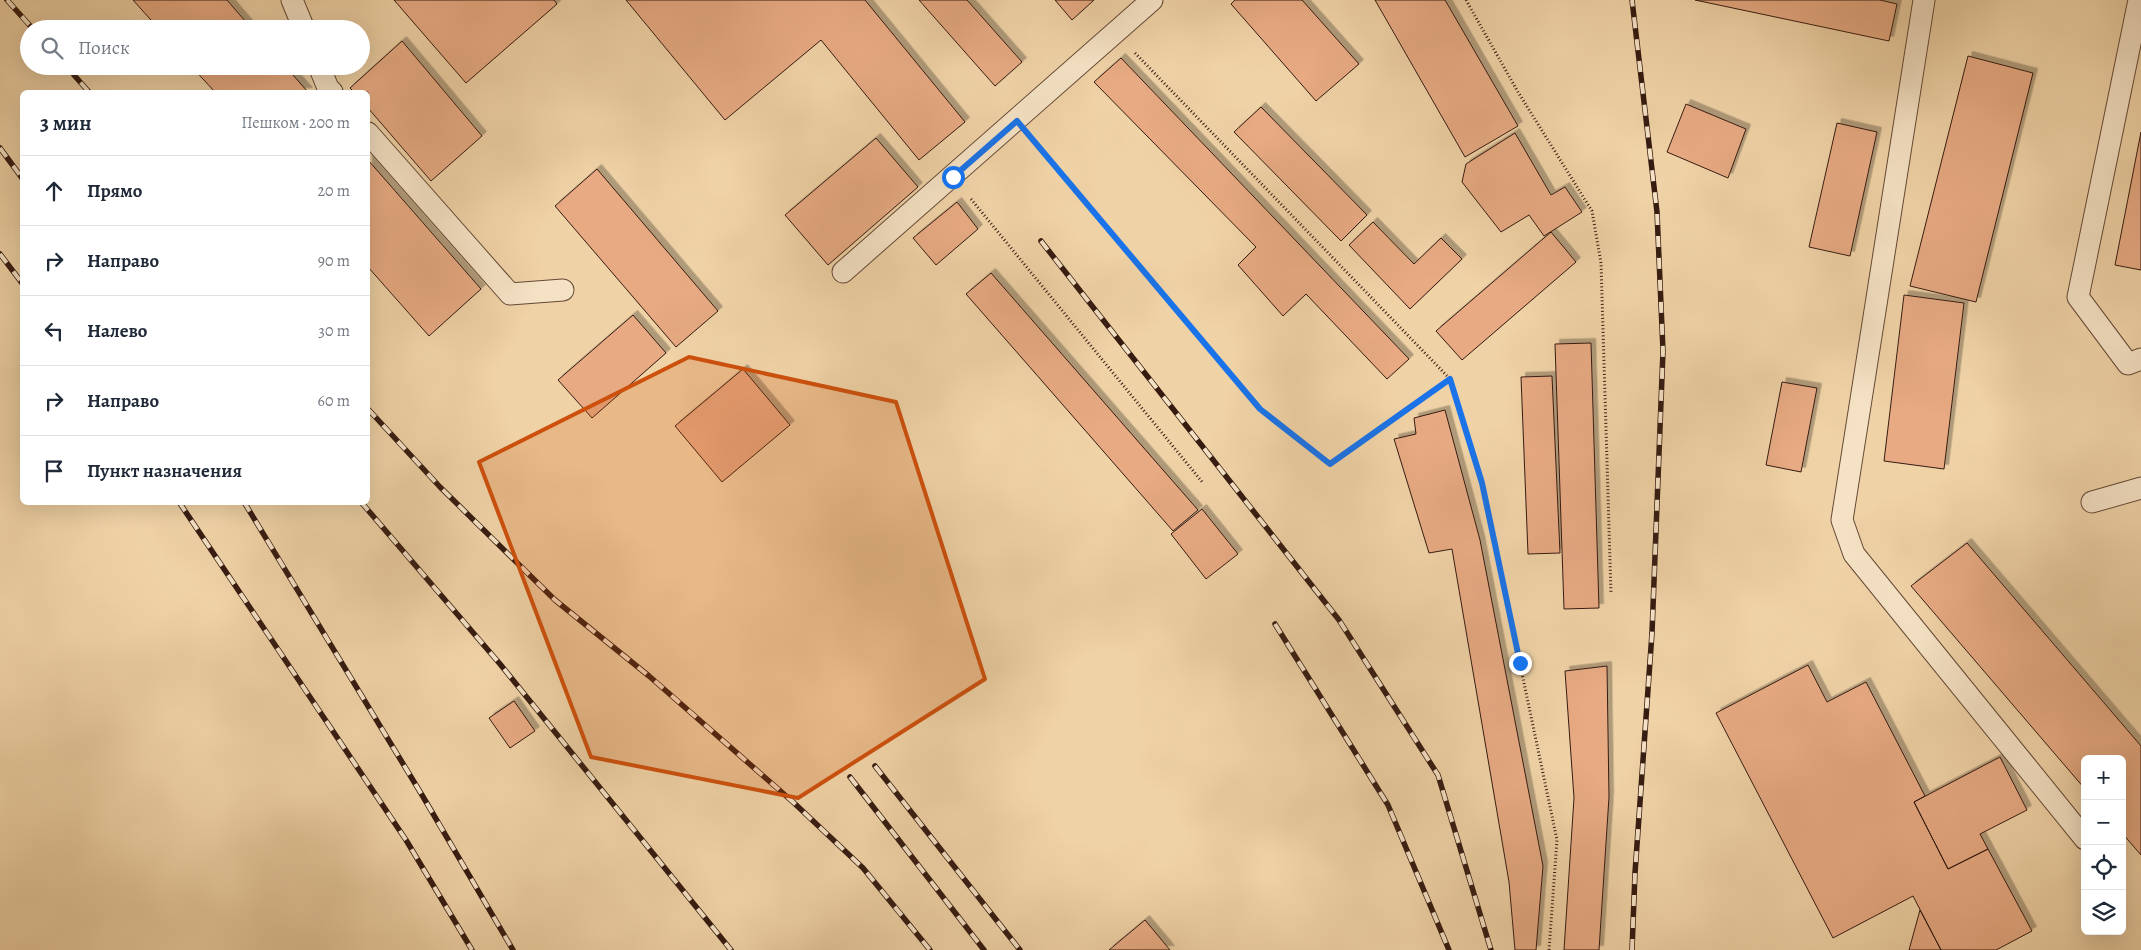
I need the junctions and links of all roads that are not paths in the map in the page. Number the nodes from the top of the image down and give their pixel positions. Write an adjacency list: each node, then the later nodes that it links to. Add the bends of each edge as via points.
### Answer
1 (292, 0): 5 (lane)
2 (1152, 0): 9 (lane)
3 (1924, 0): 14 (lane, via 1842,520 1854,554)
4 (2139, 0): 11 (lane, via 2078,297 2128,364)
5 (300, 20)
6 (323, 75): 7 (lane)
7 (330, 90)
8 (370, 134): 10 (lane, via 510,294)
9 (843, 272)
10 (563, 290)
11 (2141, 359)
12 (2141, 488): 13 (lane)
13 (2092, 502)
14 (2081, 834)

